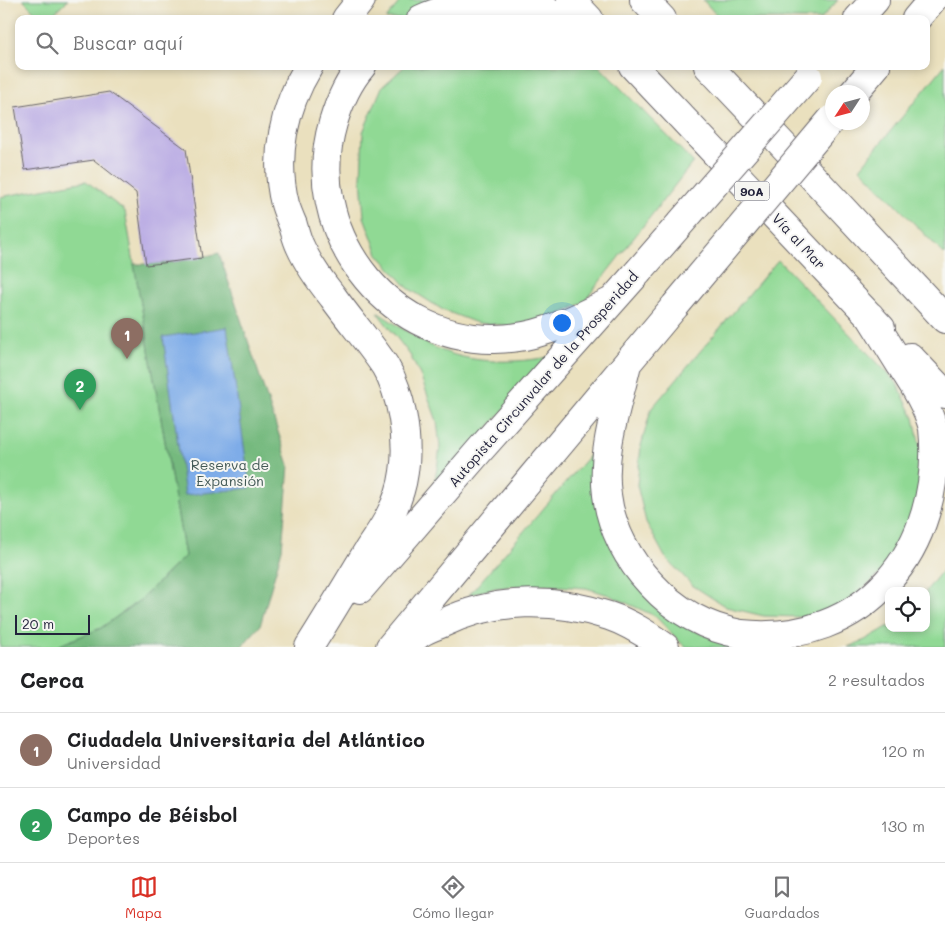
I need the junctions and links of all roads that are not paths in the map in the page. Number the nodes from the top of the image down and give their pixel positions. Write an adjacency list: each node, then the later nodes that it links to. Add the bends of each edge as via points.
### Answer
1 (361, 0): 5 (highway)
2 (571, 0): 8 (highway)
3 (644, 0): 9 (highway)
4 (932, 0): 10 (highway)
5 (349, 15)
6 (429, 15): 7 (highway, via 453,7 499,2 530,6)
7 (556, 15)
8 (585, 15)
9 (658, 15)
10 (919, 15)
11 (945, 16): 12 (highway)
12 (930, 24)
13 (307, 70): 28 (highway, via 295,91 281,145 285,203 300,246 315,271 386,368 398,396 406,449 400,490 390,516)
14 (359, 70): 23 (highway, via 337,110 330,132 326,178 335,223 344,245 365,277 386,299 405,313 447,332 493,339 516,338 560,326)
15 (637, 70): 24 (highway, Vía al Mar / 90A)
16 (712, 70): 21 (highway)
17 (873, 70): 19 (highway)
18 (812, 71): 23 (highway, Autopista Circunvalar de la Prosperidad, bridge)
19 (860, 85)
20 (825, 127): 26 (highway, bridge)
21 (898, 269): 22 (highway); 25 (highway)
22 (945, 294)
23 (612, 301): 28 (highway, Autopista Circunvalar de la Prosperidad)
24 (870, 316): 26 (highway, via 925,407 936,448 937,492 927,534 906,571 875,602 818,632 775,638 732,633 698,620 674,605 642,575 619,538 607,496 606,453); 27 (highway, Vía al Mar / 90A)
25 (945, 319)
26 (627, 364): 29 (highway)
27 (945, 394)
28 (310, 647)
29 (390, 647)
30 (405, 647): 31 (highway, via 420,634 456,616 496,605 531,602 573,606 611,616 643,631)
31 (666, 647)

